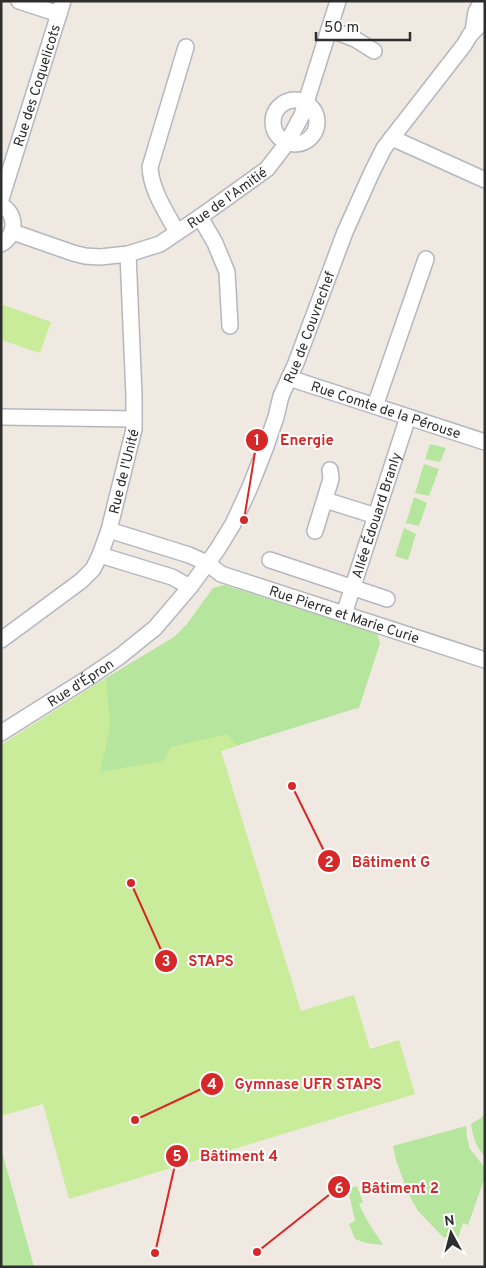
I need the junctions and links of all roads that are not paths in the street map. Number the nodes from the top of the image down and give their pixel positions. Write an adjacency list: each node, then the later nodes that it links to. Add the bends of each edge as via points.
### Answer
1 (19, 1): 3 (street)
2 (338, 1): 5 (street)
3 (61, 8): 12 (street, Rue des Coquelicots)
4 (480, 8): 9 (street, Rue de Couvrechef, via 473,32)
5 (328, 29): 7 (street, via 355,39); 8 (street)
6 (186, 47): 16 (street, via 150,167 153,185)
7 (374, 51)
8 (306, 102): 10 (street, via 318,120 314,135 302,144); 10 (street, via 285,102 275,113 273,127)
9 (392, 138): 11 (street); 21 (street, Rue de Couvrechef, via 362,192)
10 (287, 143): 14 (street, Rue de l'Amitié, via 267,169)
11 (485, 180)
12 (1, 198)
13 (1, 205): 15 (street, via 12,216)
14 (200, 217): 16 (street, Rue de l'Amitié); 20 (street, via 226,272)
15 (13, 232): 17 (street); 18 (street, Rue de l'Amitié, via 85,256)
16 (177, 232): 18 (street, Rue de l'Amitié, via 160,244)
17 (1, 244)
18 (128, 254): 25 (street, Rue de l'Unité)
19 (426, 259): 22 (street)
20 (230, 326)
21 (289, 378): 22 (street, Rue Comte de la Pérouse); 34 (street, Rue de Couvrechef, via 244,503 234,524)
22 (375, 406): 24 (street, Rue Comte de la Pérouse)
23 (1, 417): 25 (street)
24 (408, 417): 26 (street, Rue Comte de la Pérouse); 29 (street, Allée Édouard Branly)
25 (134, 419): 30 (street, Rue de l'Unité)
26 (485, 442)
27 (330, 470): 28 (street)
28 (326, 500): 29 (street); 31 (street)
29 (376, 516): 36 (street, Allée Édouard Branly)
30 (109, 530): 32 (street, Rue de l'Unité); 34 (street, Rue Pierre et Marie Curie)
31 (315, 531)
32 (100, 554): 35 (street, via 172,577); 40 (street, Rue de l'Unité, via 93,569 81,581)
33 (270, 560): 36 (street)
34 (207, 563): 35 (street, Rue de Couvrechef); 38 (street, Rue Pierre et Marie Curie, via 221,574)
35 (190, 587): 39 (street, Rue de Couvrechef)
36 (352, 588): 37 (street); 38 (street, Allée Édouard Branly)
37 (387, 599)
38 (344, 614): 41 (street, Rue Pierre et Marie Curie)
39 (155, 628): 42 (street, Rue d'Épron, via 119,657)
40 (1, 640)
41 (485, 660)
42 (1, 733)

